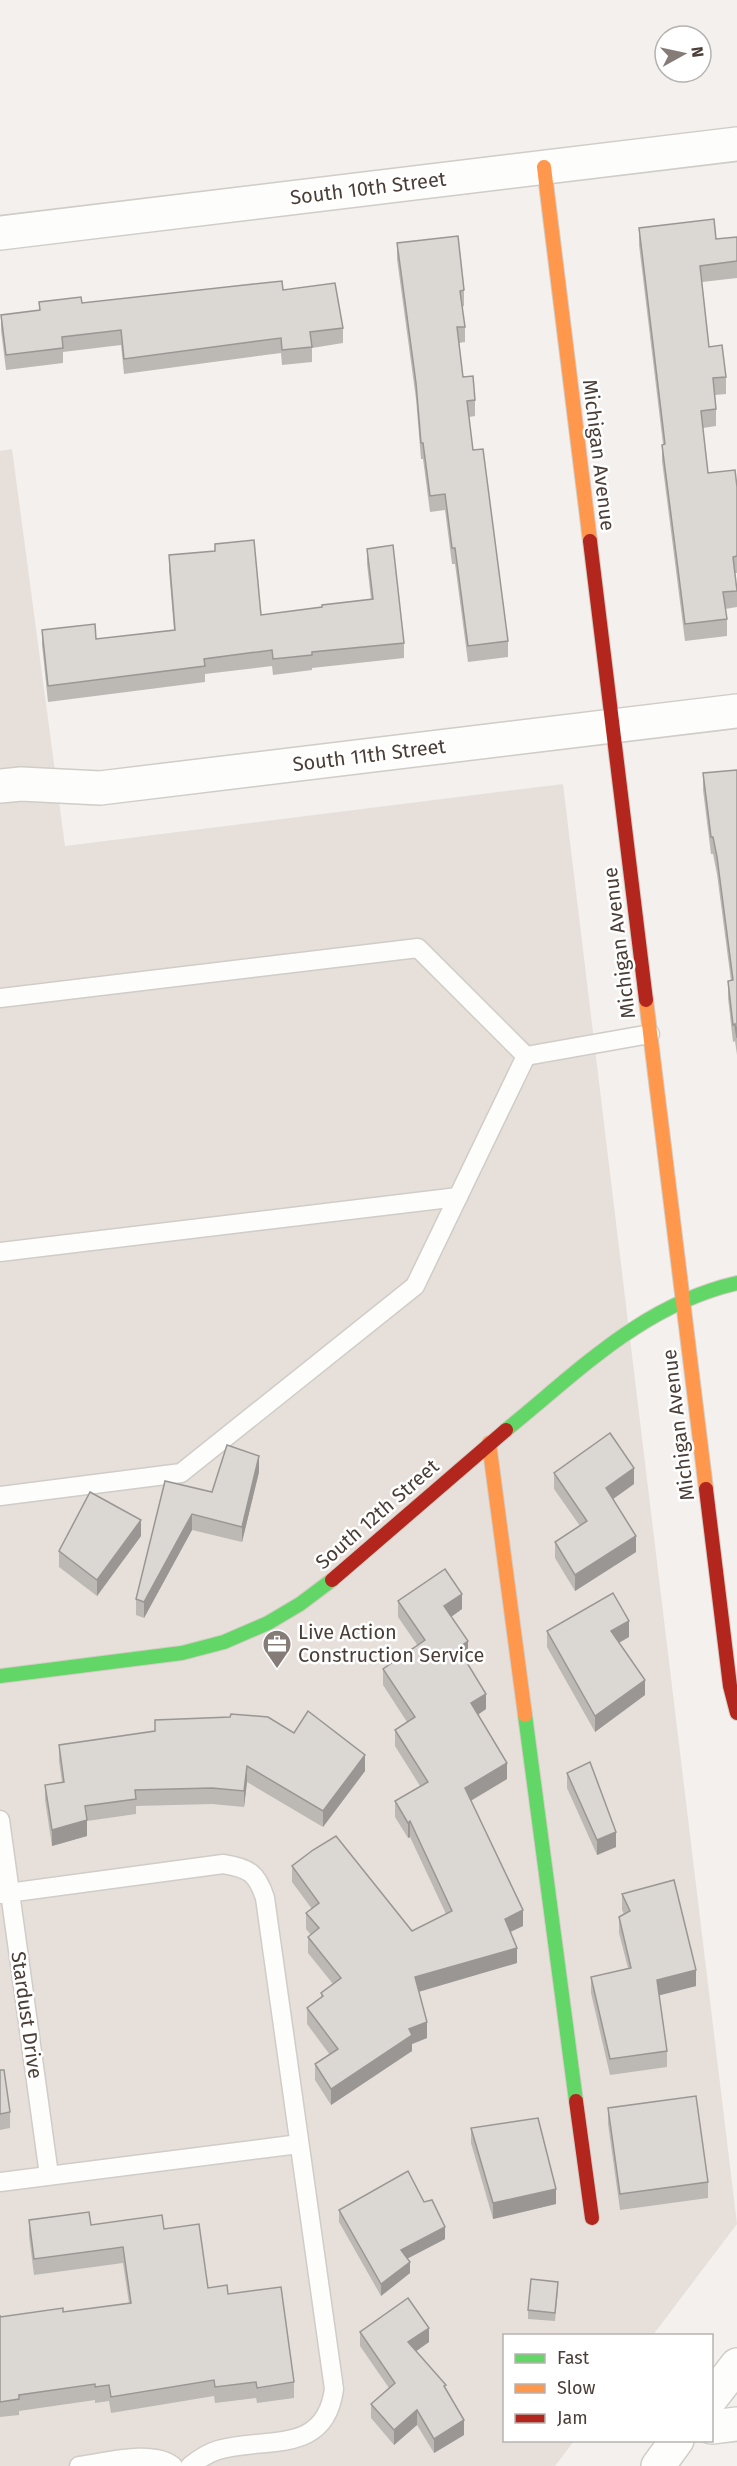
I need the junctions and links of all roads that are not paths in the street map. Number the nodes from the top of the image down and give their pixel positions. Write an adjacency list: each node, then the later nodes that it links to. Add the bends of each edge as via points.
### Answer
1 (737, 144): 2 (street, South 10th Street)
2 (544, 167): 3 (street, South 10th Street); 5 (street, Michigan Avenue)
3 (0, 233)
4 (737, 711): 5 (street, South 11th Street)
5 (612, 726): 6 (street, South 11th Street, via 100,788); 8 (street, Michigan Avenue)
6 (0, 786)
7 (0, 998): 9 (lane, via 418,948)
8 (650, 1034): 9 (lane); 13 (street, Michigan Avenue)
9 (526, 1056): 10 (lane)
10 (458, 1197): 11 (lane); 15 (lane, via 415,1286 181,1473)
11 (0, 1252)
12 (737, 1283): 13 (street, South 12th Street)
13 (683, 1298): 14 (street, South 12th Street, via 632,1328); 17 (street, Michigan Avenue, via 730,1686)
14 (489, 1443): 16 (street, South 12th Street, via 347,1568 268,1623 193,1650); 23 (street)
15 (0, 1496)
16 (0, 1676)
17 (737, 1713)
18 (0, 1820): 19 (lane, Stardust Drive)
19 (5, 1893): 20 (lane, via 223,1864 252,1873 265,1898); 21 (lane, Stardust Drive)
20 (299, 2144): 21 (lane); 31 (lane, via 334,2389 331,2407 324,2421 297,2438 219,2450)
21 (49, 2175): 22 (lane)
22 (0, 2182)
23 (592, 2218)
24 (737, 2366): 25 (street)
25 (713, 2395)
26 (737, 2424): 27 (street)
27 (713, 2427)
28 (676, 2442): 32 (street)
29 (79, 2466): 30 (lane, via 151,2456)
30 (173, 2466)
31 (190, 2466)
32 (658, 2466)

